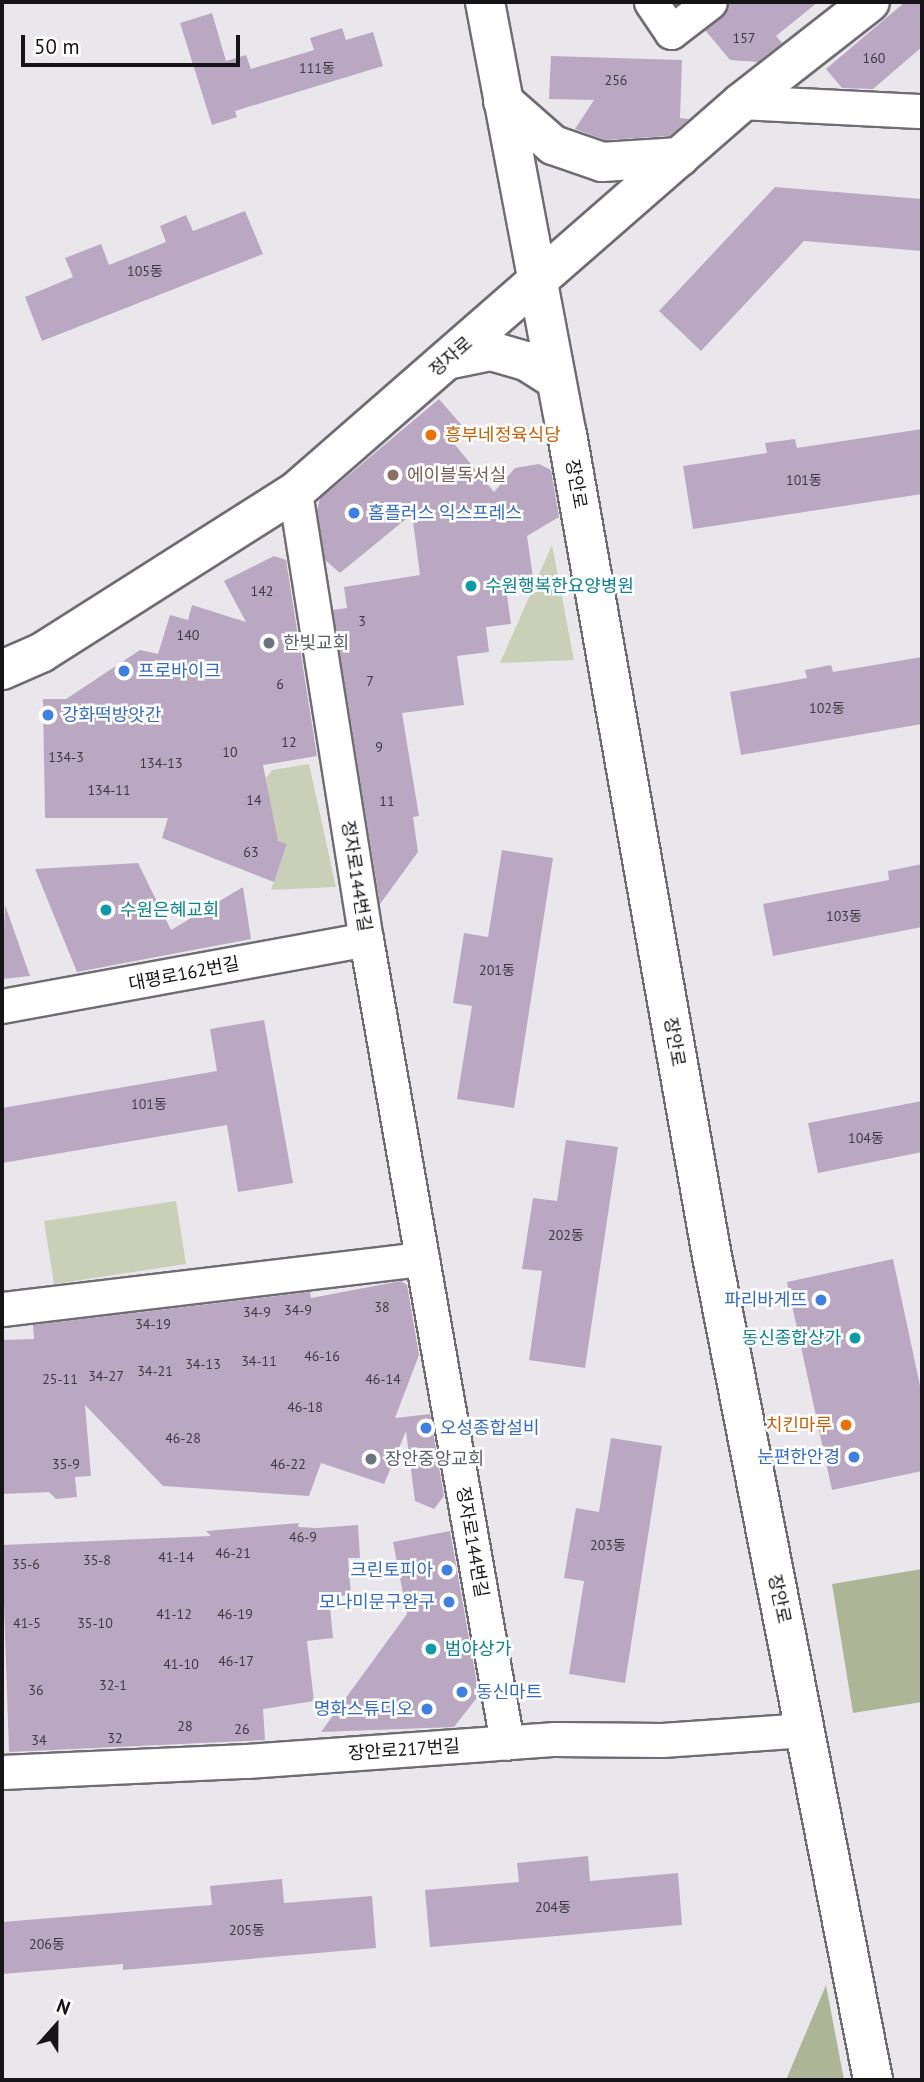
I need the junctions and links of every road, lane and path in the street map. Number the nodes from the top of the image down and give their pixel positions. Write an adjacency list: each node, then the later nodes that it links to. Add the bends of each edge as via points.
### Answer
1 (485, 2): 5 (main road, 장안로)
2 (651, 2): 3 (street, via 671,32)
3 (710, 2)
4 (870, 2): 6 (main road, 정자로)
5 (503, 101): 8 (main road, via 553,145 602,162); 9 (main road, 장안로)
6 (741, 102): 7 (street); 8 (main road, 정자로)
7 (922, 111)
8 (680, 156): 9 (main road, 정자로)
9 (537, 283): 10 (main road, 정자로); 11 (main road, 장안로)
10 (447, 360): 11 (main road, via 491,351 526,361); 12 (main road, 정자로)
11 (555, 379): 18 (main road, 장안로, via 712,1256)
12 (295, 492): 13 (main road, 정자로, via 41,653); 14 (street, 정자로144번길)
13 (2, 670)
14 (366, 939): 15 (street, 대평로162번길); 16 (street, 정자로144번길)
15 (2, 1006)
16 (422, 1259): 17 (street); 19 (street, 정자로144번길)
17 (11, 1308)
18 (806, 1730): 19 (street, 장안로217번길, via 662,1740); 21 (main road, 장안로)
19 (507, 1743): 20 (street, 장안로217번길)
20 (2, 1772)
21 (873, 2080)

